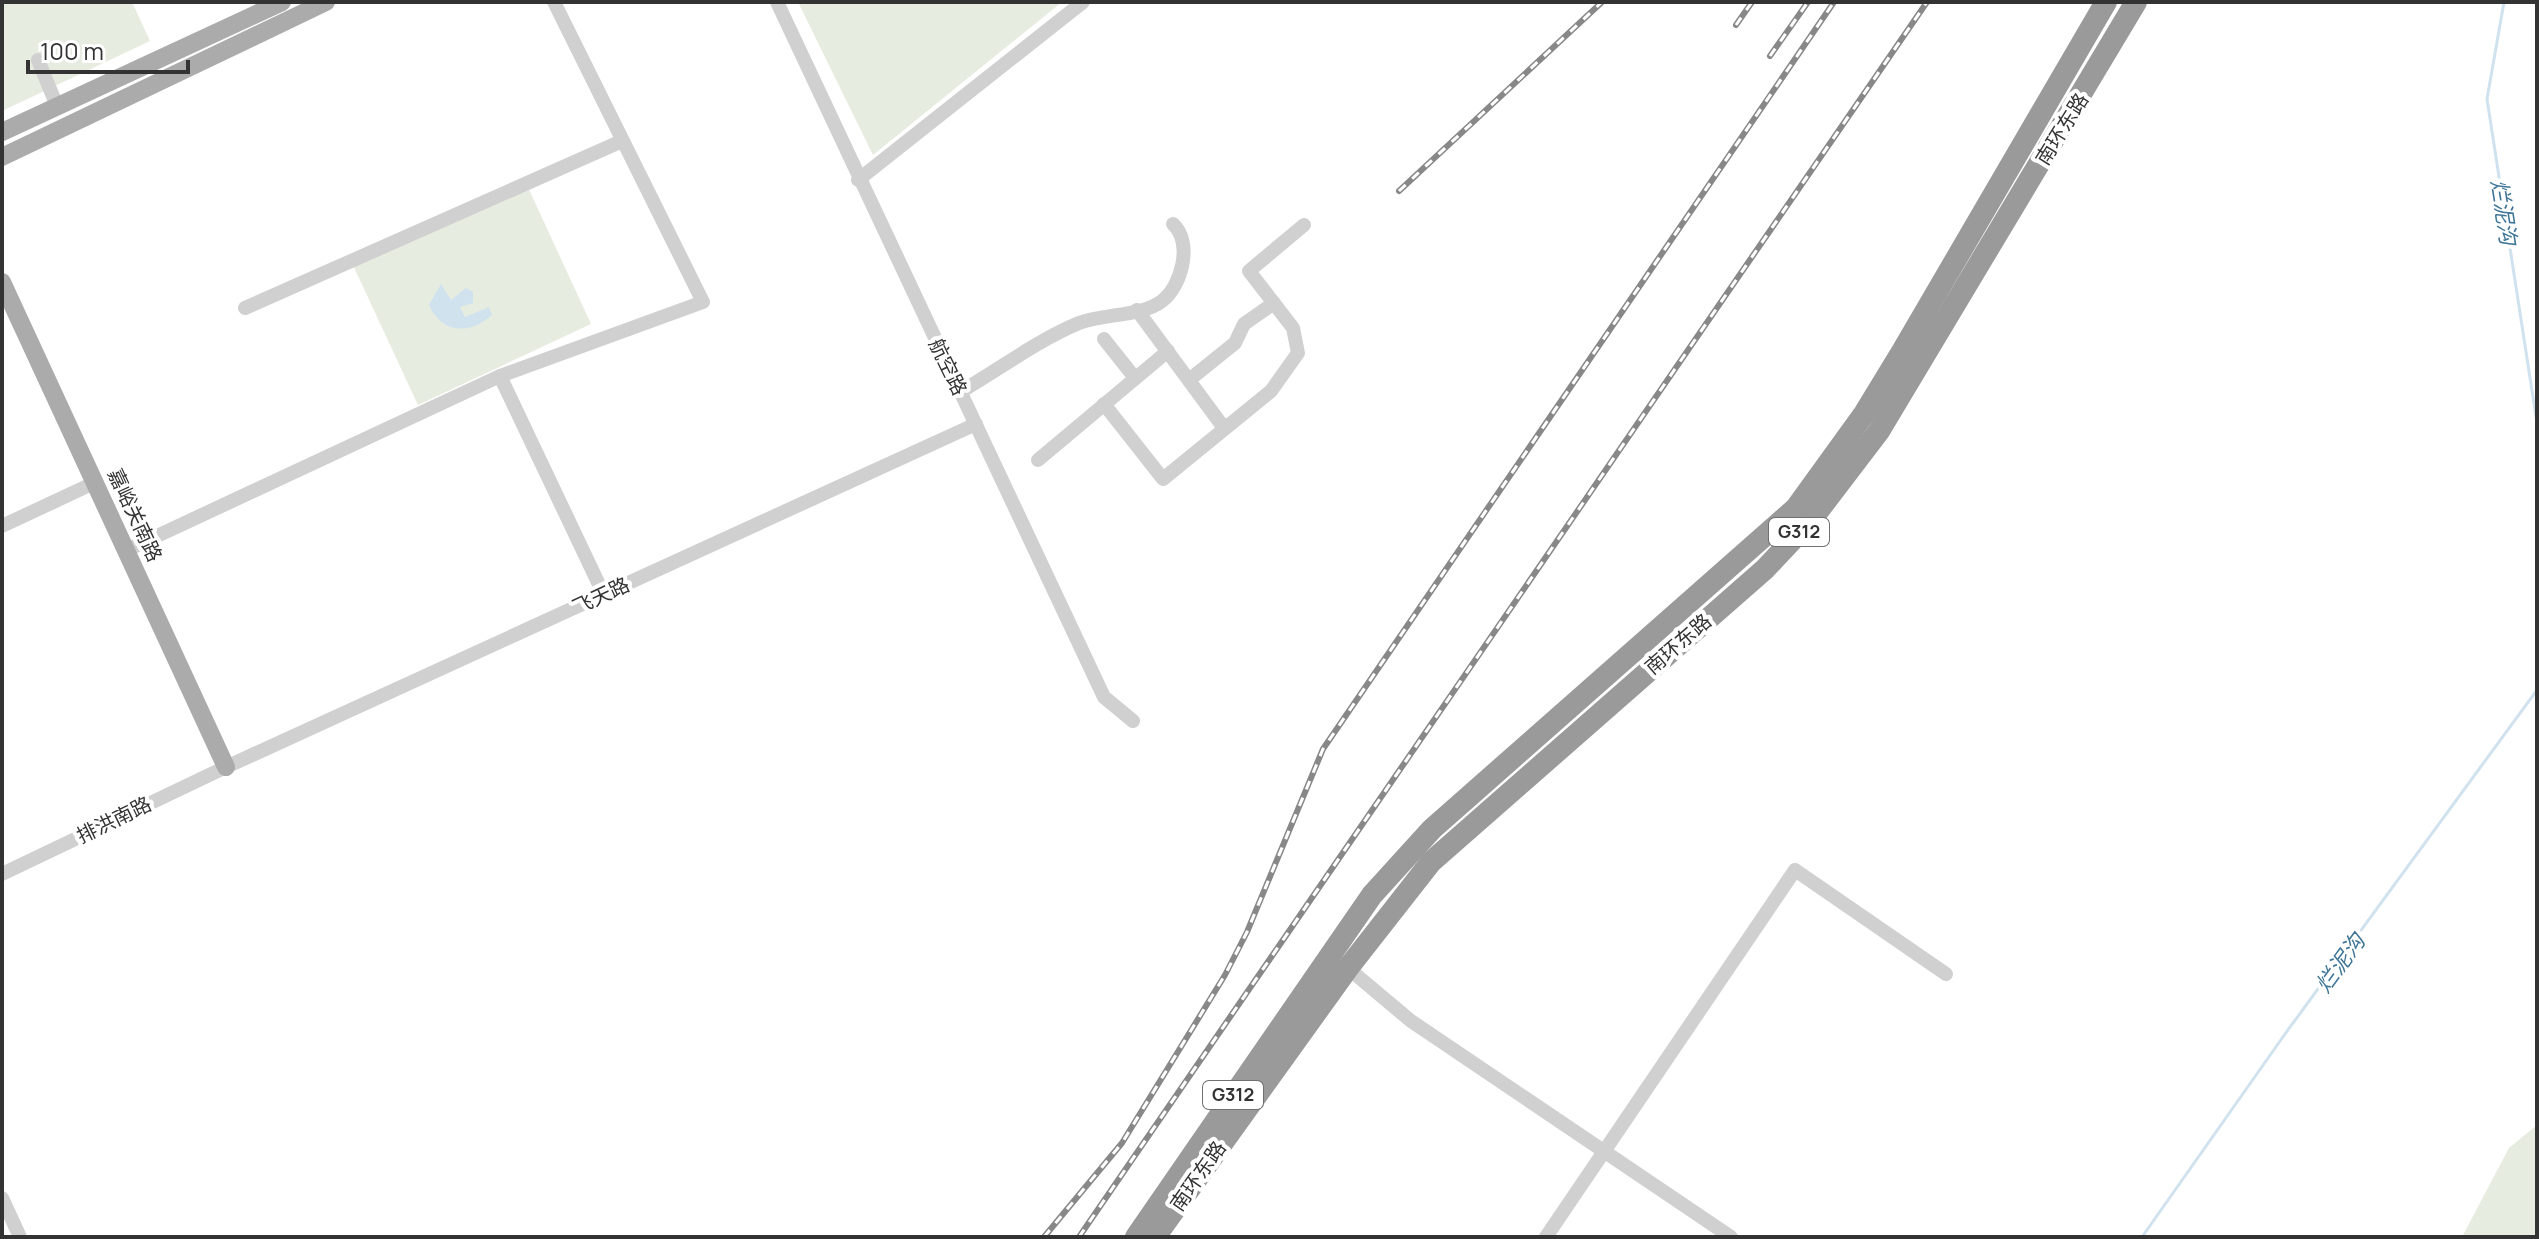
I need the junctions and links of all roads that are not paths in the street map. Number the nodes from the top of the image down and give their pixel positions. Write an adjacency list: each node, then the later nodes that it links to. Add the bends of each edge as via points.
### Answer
1 (282, 2): 11 (main road)
2 (326, 2): 14 (main road)
3 (554, 2): 13 (street)
4 (777, 2): 15 (street, 航空路)
5 (1083, 2): 15 (street)
6 (2106, 2): 9 (highway, 南环东路 / G312)
7 (2136, 2): 10 (highway, 南环东路 / G312)
8 (38, 60): 11 (street)
9 (2065, 74): 10 (highway); 39 (highway, 南环东路 / G312, via 1864,414 1796,508 1432,829 1372,895)
10 (2088, 86): 39 (highway, 南环东路 / G312, via 1879,431 1812,519 1765,569 1431,862)
11 (57, 106): 12 (main road)
12 (2, 132)
13 (622, 141): 20 (street); 24 (street, via 703,302)
14 (2, 157)
15 (858, 180): 27 (street, 航空路)
16 (1173, 224): 21 (street, via 1183,240 1178,281 1160,303)
17 (1304, 225): 19 (street, via 1249,271)
18 (2, 282): 32 (main road, 嘉峪关南路)
19 (1274, 303): 26 (street, via 1244,324 1235,343); 30 (street, via 1293,328 1298,353 1271,391)
20 (245, 308)
21 (1137, 310): 23 (street); 27 (street, via 1077,324)
22 (1104, 339): 25 (street)
23 (1168, 351): 25 (street); 26 (street)
24 (500, 376): 34 (street); 35 (street)
25 (1135, 378): 28 (street)
26 (1189, 380): 30 (street)
27 (960, 392): 29 (street, 航空路)
28 (1104, 404): 30 (street, via 1163,479); 31 (street)
29 (976, 424): 35 (street, 飞天路); 36 (street, 航空路, via 1104,697)
30 (1224, 428)
31 (1038, 460)
32 (96, 482): 33 (street); 34 (main road, 嘉峪关南路)
33 (2, 526)
34 (127, 550): 37 (main road, 嘉峪关南路)
35 (604, 595): 37 (street, 飞天路)
36 (1133, 721)
37 (226, 767): 38 (street, 排洪南路)
38 (2, 874)
39 (1339, 960): 41 (street, via 1411,1021); 44 (highway, 南环东路 / G312); 45 (highway, 南环东路 / G312)
40 (1946, 974): 41 (street, via 1795,870)
41 (1603, 1153): 46 (street); 47 (street)
42 (2, 1198): 43 (street)
43 (20, 1237)
44 (1136, 1237)
45 (1155, 1237)
46 (1546, 1237)
47 (1731, 1237)

